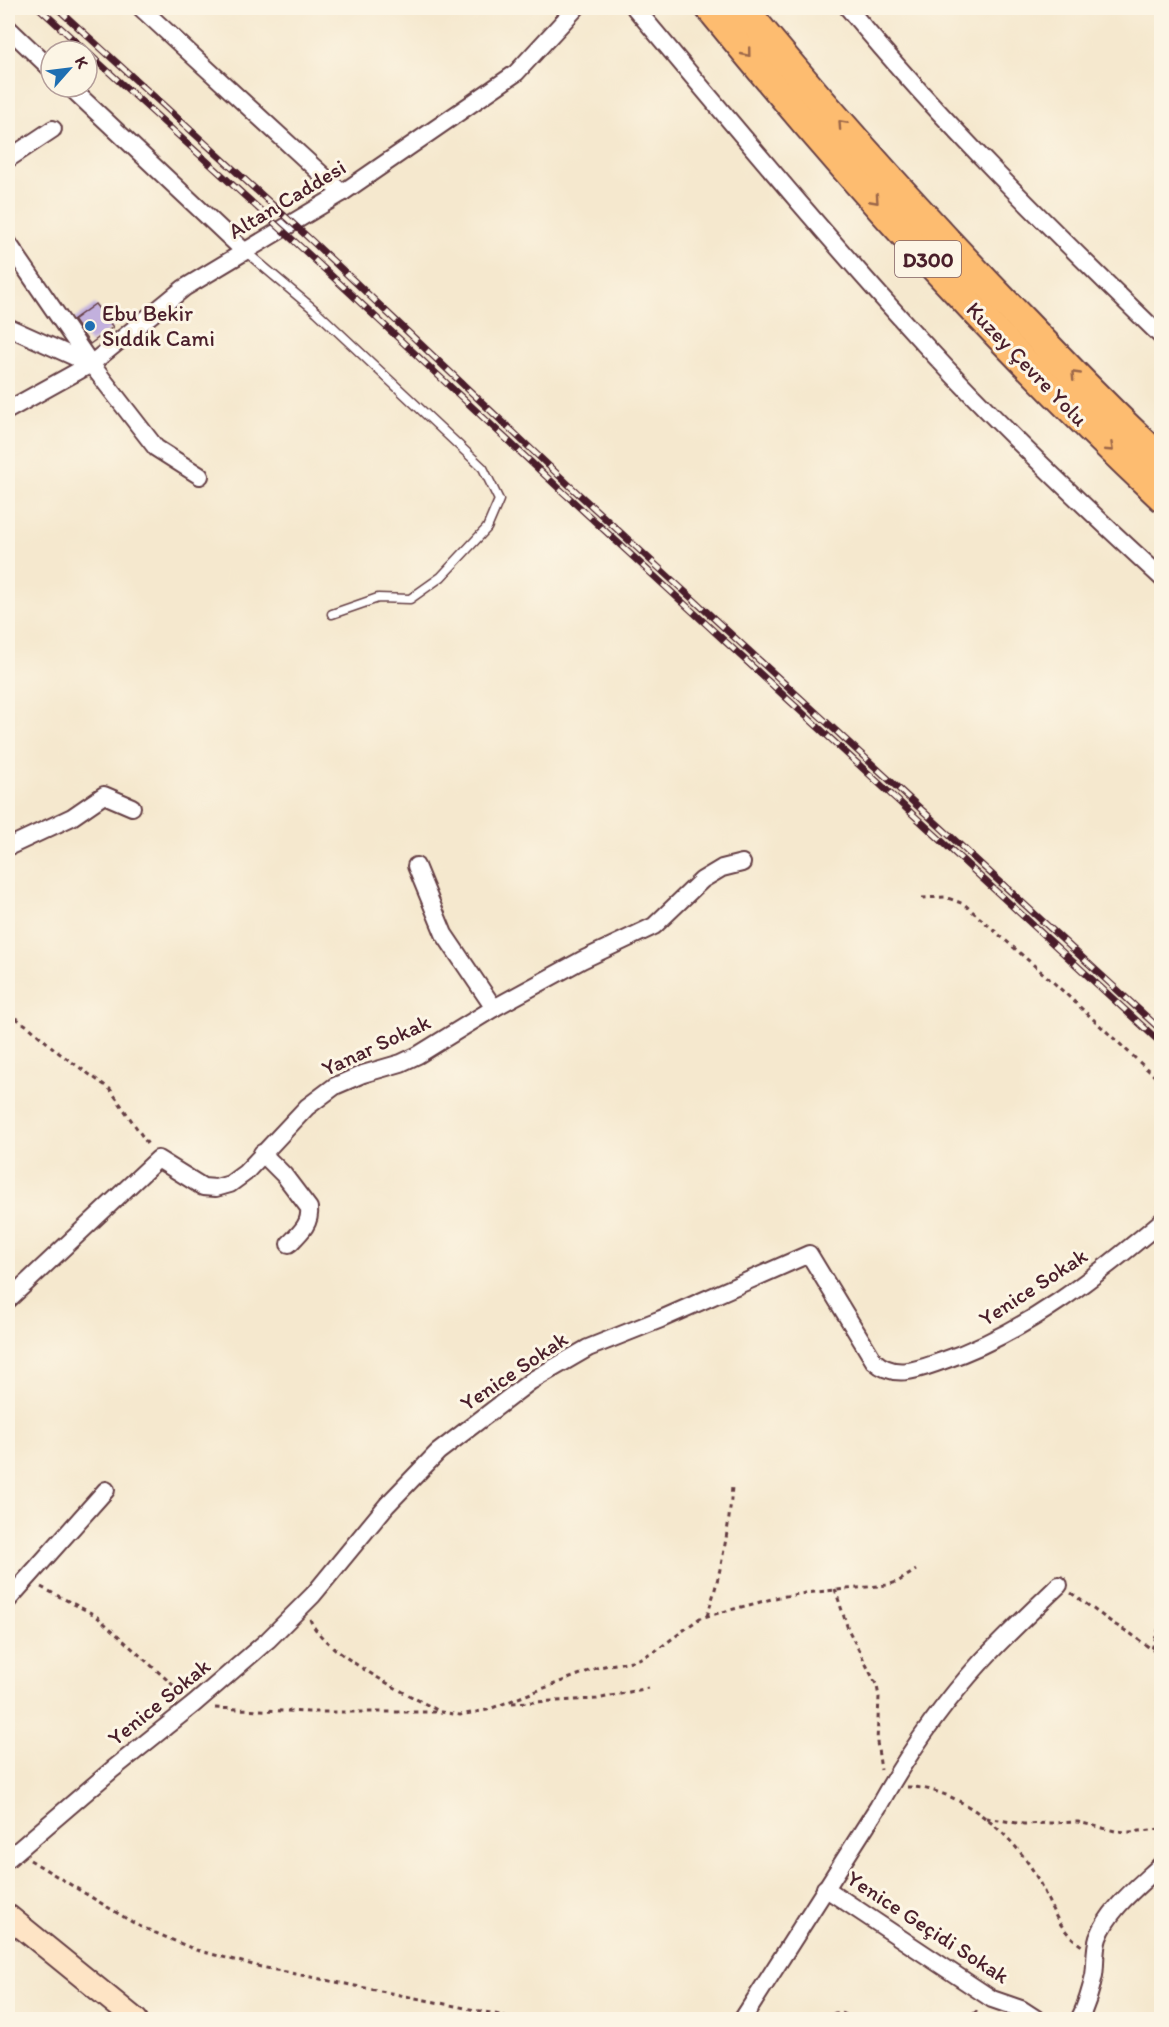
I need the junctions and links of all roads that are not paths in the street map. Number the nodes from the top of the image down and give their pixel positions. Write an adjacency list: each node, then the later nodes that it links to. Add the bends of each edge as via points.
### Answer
1 (141, 8): 12 (street)
2 (576, 8): 12 (street, Altan Caddesi, via 516,73)
3 (635, 8): 22 (street, via 926,346 1023,447)
4 (710, 8): 21 (highway, Kuzey Çevre Yolu / D300, one-way to 21, via 777,91 946,280)
5 (743, 8): 19 (highway, Kuzey Çevre Yolu / D300, one-way to 5, via 964,261)
6 (853, 9): 16 (street, via 946,120)
7 (8, 28): 8 (street)
8 (39, 58)
9 (83, 99): 14 (street)
10 (53, 129): 11 (street)
11 (8, 159)
12 (342, 194): 14 (street, Altan Caddesi)
13 (8, 243): 17 (street)
14 (244, 251): 17 (street, Altan Caddesi, via 184,288); 23 (lane, via 317,312 483,468 499,500 487,528 441,577 410,599 378,598)
15 (8, 327): 17 (street)
16 (1161, 337)
17 (91, 364): 18 (street, Altan Caddesi); 20 (street, via 156,448)
18 (8, 410)
19 (1161, 460)
20 (200, 476)
21 (1161, 497)
22 (1161, 578)
23 (332, 614)
24 (132, 807): 25 (street, via 104,795 72,817)
25 (8, 847)
26 (742, 863): 28 (street, Yanar Sokak, via 722,868 702,880 654,926)
27 (417, 866): 28 (street, via 444,934)
28 (494, 1008): 29 (street, Yanar Sokak, via 418,1055 335,1086 307,1107)
29 (262, 1153): 31 (street, via 309,1208 307,1225); 32 (street, Yanar Sokak, via 238,1179 211,1189 196,1184 158,1159)
30 (1161, 1221): 36 (street, Yenice Sokak, via 1091,1278 1023,1324 969,1351 906,1372 885,1370 874,1361 809,1254 603,1341 559,1364 438,1452 268,1640)
31 (290, 1244)
32 (8, 1300)
33 (106, 1490): 35 (street)
34 (1059, 1585): 38 (street, via 958,1689 915,1746)
35 (8, 1600)
36 (12, 1855)
37 (1161, 1864): 43 (street, via 1109,1918 1098,1939 1091,1988)
38 (825, 1888): 41 (street); 42 (street, Yenice Geçidi Sokak, via 992,2000)
39 (8, 1916): 40 (street)
40 (136, 2019)
41 (741, 2019)
42 (1038, 2019)
43 (1079, 2019)

